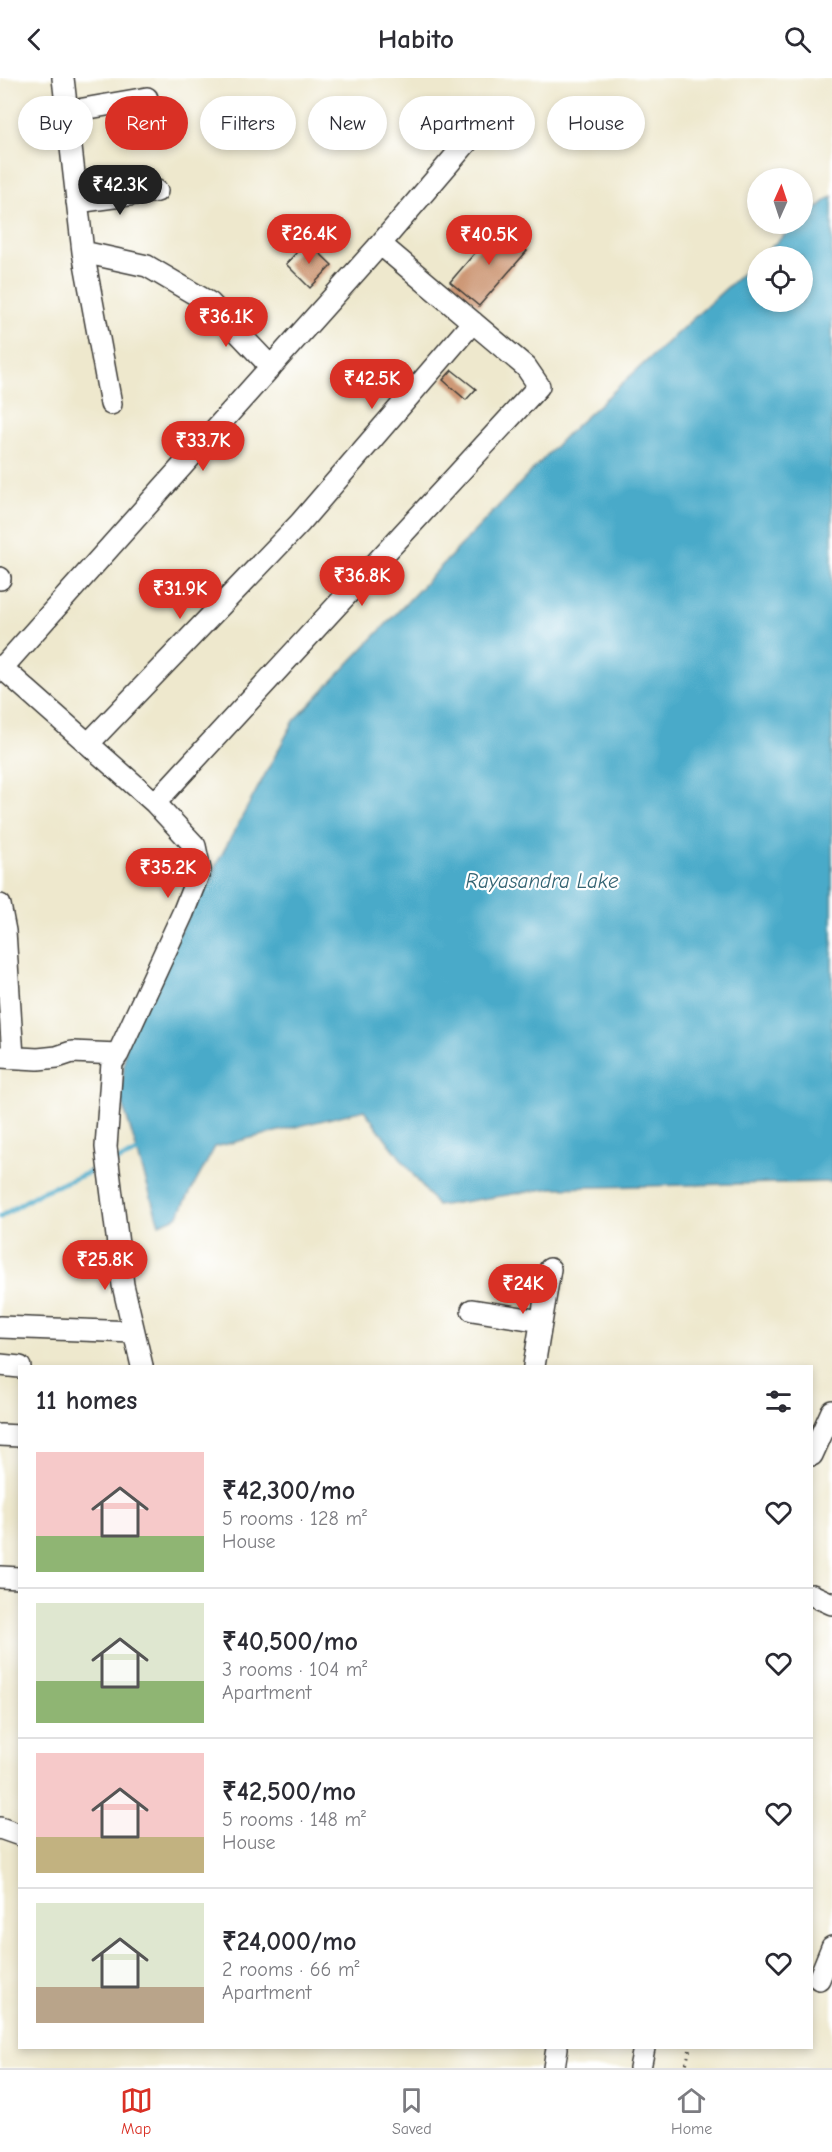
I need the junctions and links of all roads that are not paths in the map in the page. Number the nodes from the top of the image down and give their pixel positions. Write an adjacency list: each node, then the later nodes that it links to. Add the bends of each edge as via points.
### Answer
1 (63, 78): 2 (street)
2 (65, 96)
3 (71, 150): 6 (street)
4 (460, 150): 7 (street)
5 (157, 191): 6 (street)
6 (77, 202): 8 (street)
7 (376, 249): 9 (street, via 385,248); 10 (street)
8 (83, 252): 10 (street, via 147,266 210,303); 11 (street)
9 (473, 322): 13 (street, via 300,523); 14 (street, via 525,367 539,386)
10 (271, 367): 12 (street)
11 (111, 404)
12 (1, 667): 13 (street)
13 (88, 744): 14 (street)
14 (156, 803): 16 (street, via 195,846 200,870)
15 (0, 905): 17 (street, via 5,931)
16 (118, 1054): 17 (street, via 72,1052 38,1059); 22 (street, via 112,1064 106,1147 123,1285)
17 (7, 1057)
18 (550, 1269): 20 (street)
19 (472, 1310): 20 (street)
20 (541, 1322): 25 (street)
21 (0, 1327): 22 (street)
22 (134, 1332): 24 (street)
23 (0, 1365): 26 (street)
24 (142, 1365)
25 (534, 1365)
26 (18, 1367)
27 (832, 1411): 30 (street)
28 (0, 1435): 29 (street)
29 (18, 1436)
30 (813, 1453)
31 (0, 1577): 32 (street)
32 (18, 1578)
33 (813, 1595): 34 (street)
34 (832, 1604)
35 (0, 1828): 36 (street)
36 (18, 1834)
37 (832, 1947): 38 (street)
38 (821, 1979)
39 (557, 2049): 41 (street)
40 (644, 2049): 42 (street)
41 (554, 2068)
42 (640, 2068)

